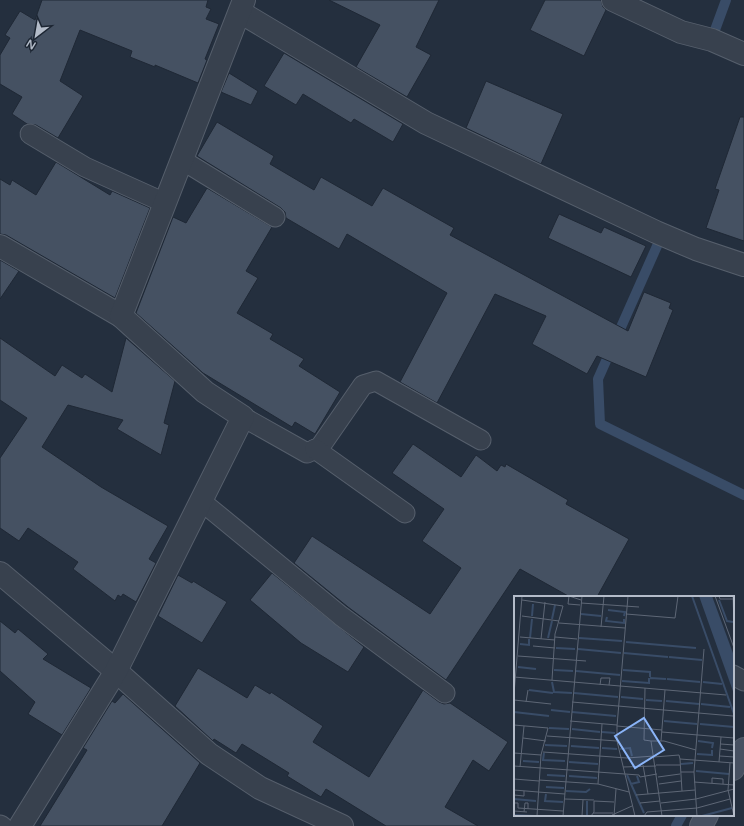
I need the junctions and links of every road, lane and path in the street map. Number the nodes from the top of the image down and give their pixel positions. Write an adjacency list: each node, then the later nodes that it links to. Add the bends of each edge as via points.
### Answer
1 (612, 0): 3 (street, via 680,32 712,40)
2 (242, 6): 5 (street); 9 (street, via 426,123 656,232)
3 (744, 54)
4 (30, 134): 6 (lane, via 85,167)
5 (182, 160): 6 (street); 7 (lane)
6 (165, 203): 10 (street)
7 (275, 217)
8 (0, 246): 10 (street)
9 (744, 265)
10 (121, 316): 11 (street, via 205,392)
11 (243, 417): 13 (lane, via 307,453); 14 (street)
12 (481, 440): 13 (lane, via 376,380 363,385 320,447)
13 (315, 449): 15 (lane)
14 (201, 501): 17 (street); 20 (lane, via 341,616)
15 (405, 512)
16 (0, 573): 17 (street)
17 (116, 671): 24 (street); 25 (street, via 209,754 260,788)
18 (734, 676): 19 (lane)
19 (744, 681)
20 (445, 693)
21 (744, 749): 22 (street)
22 (734, 767)
23 (706, 816): 26 (street)
24 (13, 825)
25 (342, 826)
26 (701, 826)

